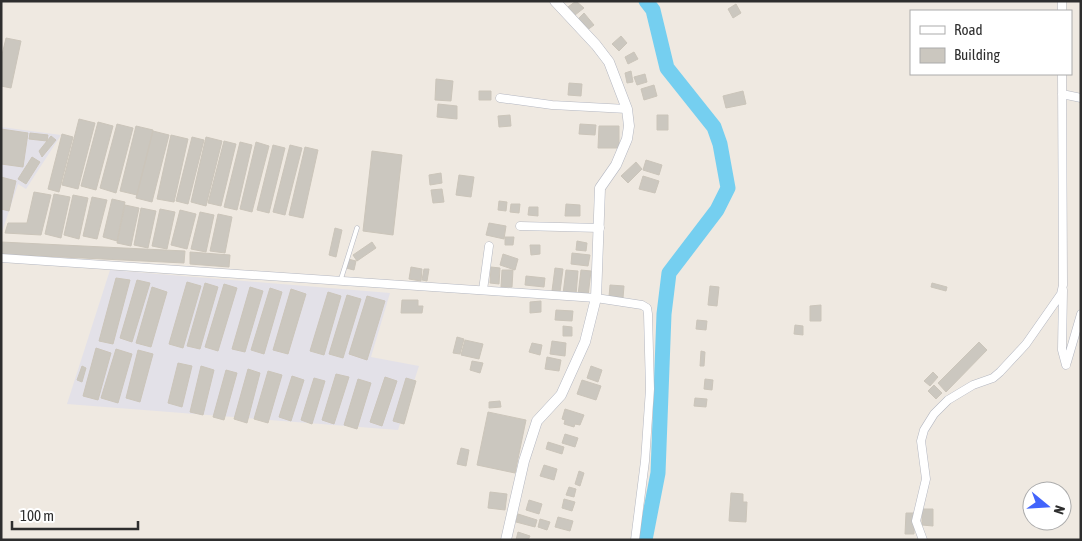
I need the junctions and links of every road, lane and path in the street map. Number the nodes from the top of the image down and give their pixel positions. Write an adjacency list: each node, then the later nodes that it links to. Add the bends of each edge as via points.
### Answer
1 (555, 1): 6 (street, via 609,62)
2 (1062, 75): 3 (street)
3 (1062, 94): 5 (street); 13 (street)
4 (500, 98): 6 (street)
5 (1081, 98)
6 (627, 109): 9 (street, via 627,139 616,165 600,188)
7 (520, 226): 9 (street)
8 (357, 228): 12 (lane)
9 (600, 228): 15 (street)
10 (489, 246): 14 (street)
11 (1, 258): 12 (street)
12 (340, 282): 14 (street)
13 (1063, 285): 16 (street, via 1062,350 1066,364); 19 (street, via 1061,294 1026,344 1000,372 948,400 924,430 921,441 926,480 916,521)
14 (483, 290): 15 (street)
15 (596, 298): 17 (street, via 586,342 574,369 560,395 536,421); 18 (street, via 642,305 648,314 650,389)
16 (1081, 314)
17 (506, 540)
18 (635, 540)
19 (923, 540)

